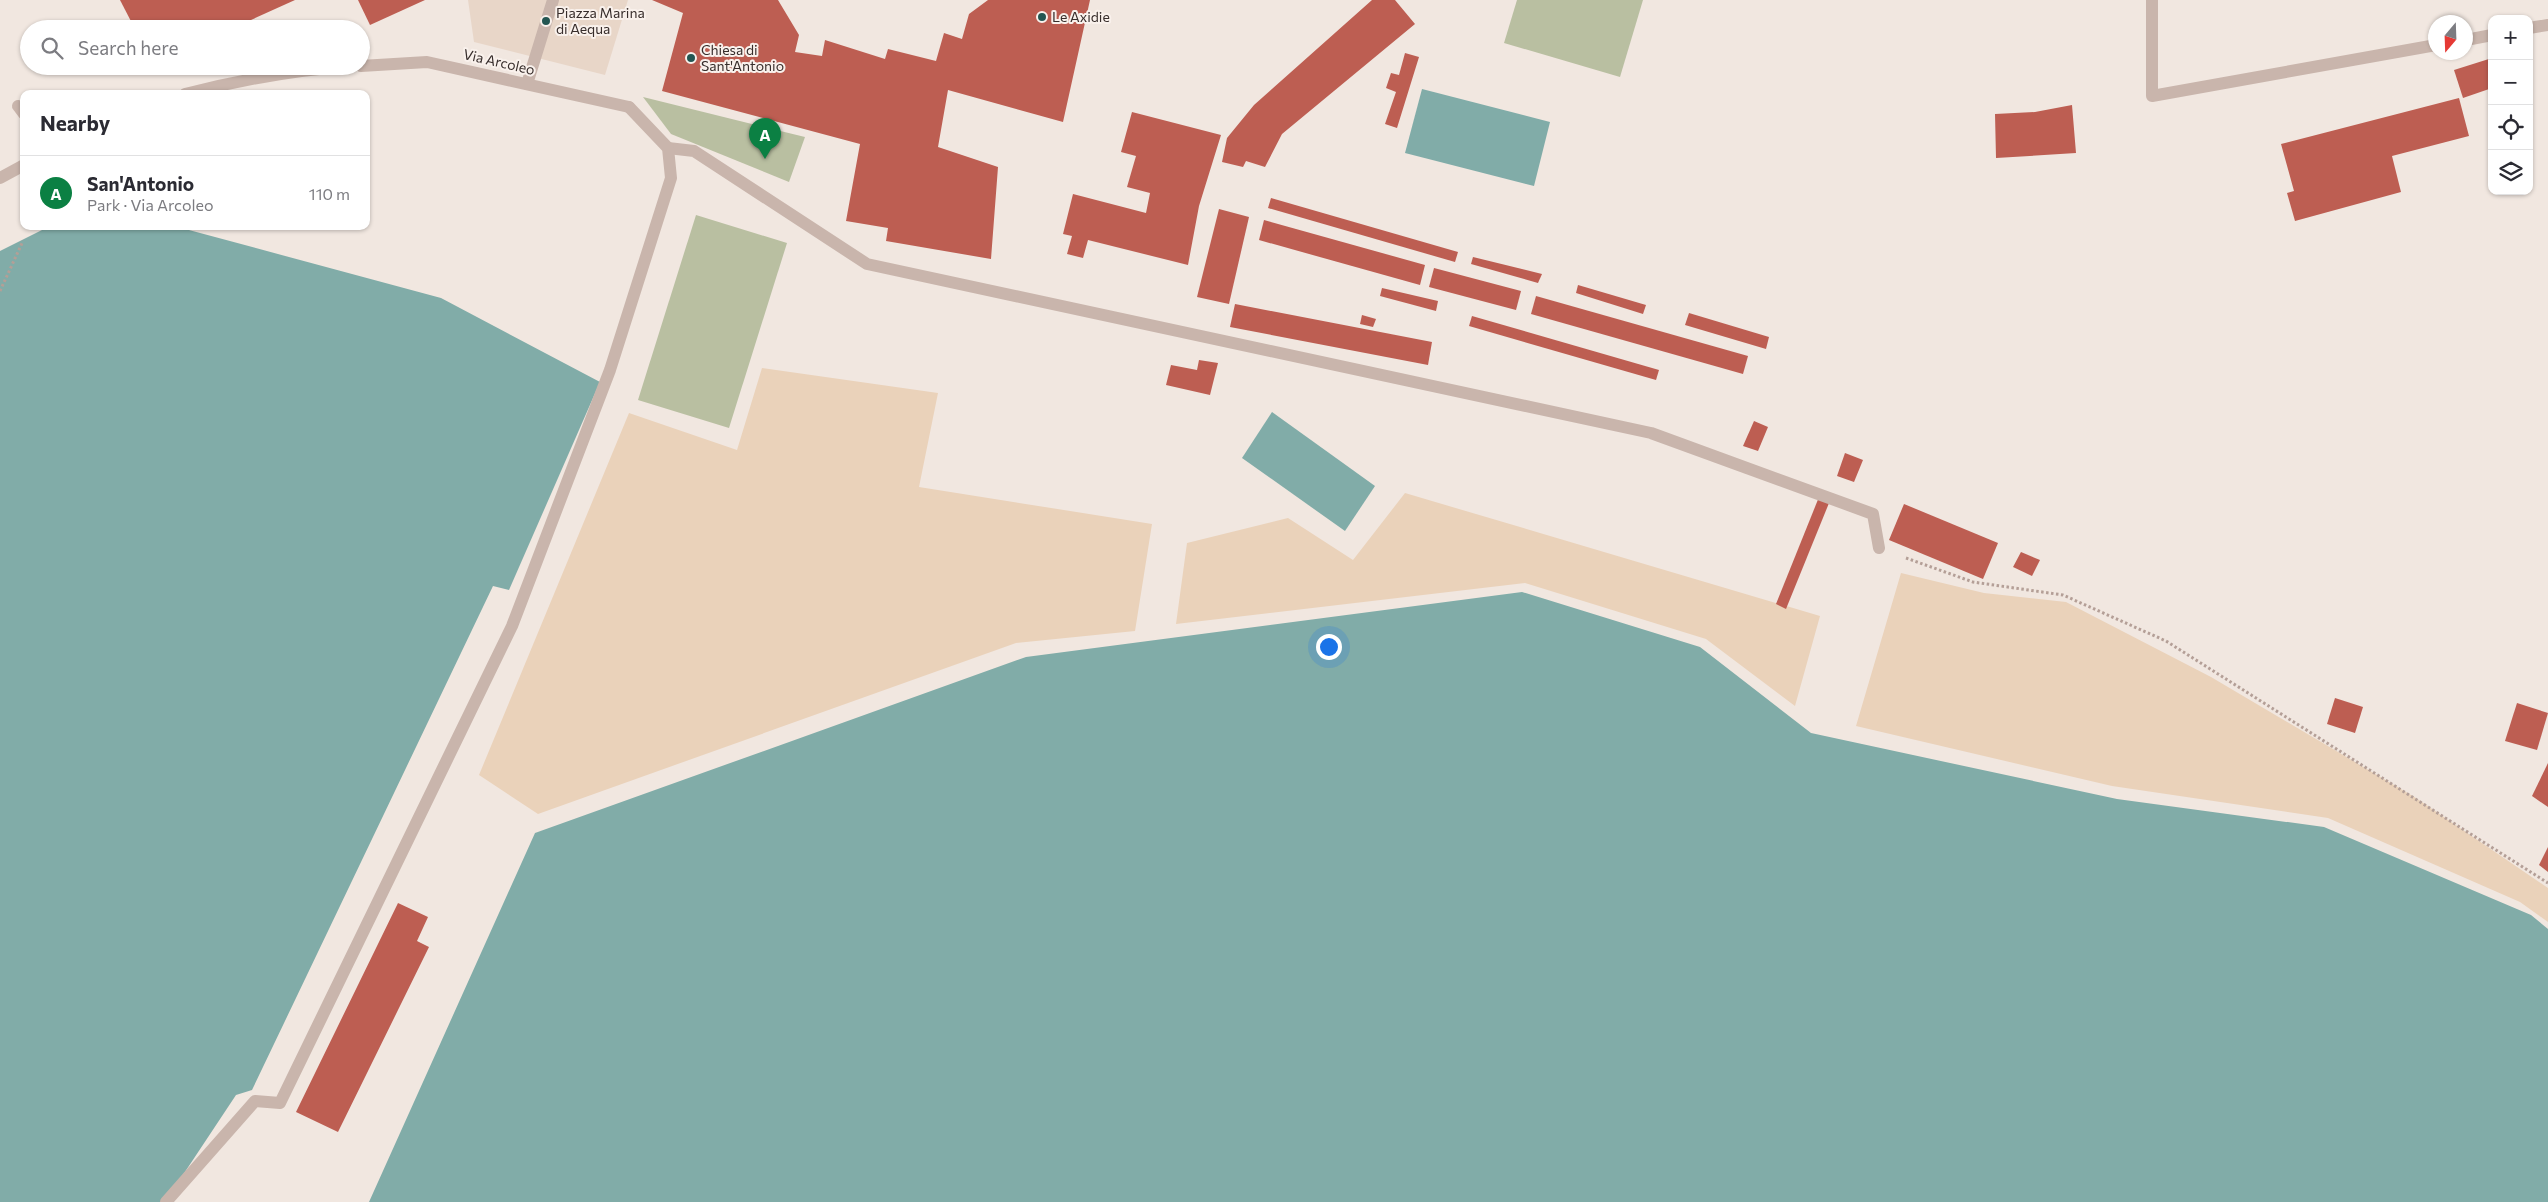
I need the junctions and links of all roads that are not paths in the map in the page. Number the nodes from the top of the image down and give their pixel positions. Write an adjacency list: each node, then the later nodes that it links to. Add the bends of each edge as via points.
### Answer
1 (552, 0): 10 (street)
2 (2152, 0): 7 (street, via 2152,96)
3 (2548, 25): 4 (street)
4 (2533, 27)
5 (2488, 36): 6 (street)
6 (2473, 39)
7 (2428, 46)
8 (370, 65): 10 (street, Via Arcoleo, via 428,62)
9 (280, 75): 11 (street)
10 (527, 84): 12 (street, Via Arcoleo, via 628,107)
11 (205, 90)
12 (668, 148): 15 (street, via 694,151 867,264 1650,433 1873,514); 16 (street, via 671,178 610,370 512,626 280,1103 255,1101)
13 (20, 167): 14 (street)
14 (0, 178)
15 (1879, 548)
16 (166, 1202)

